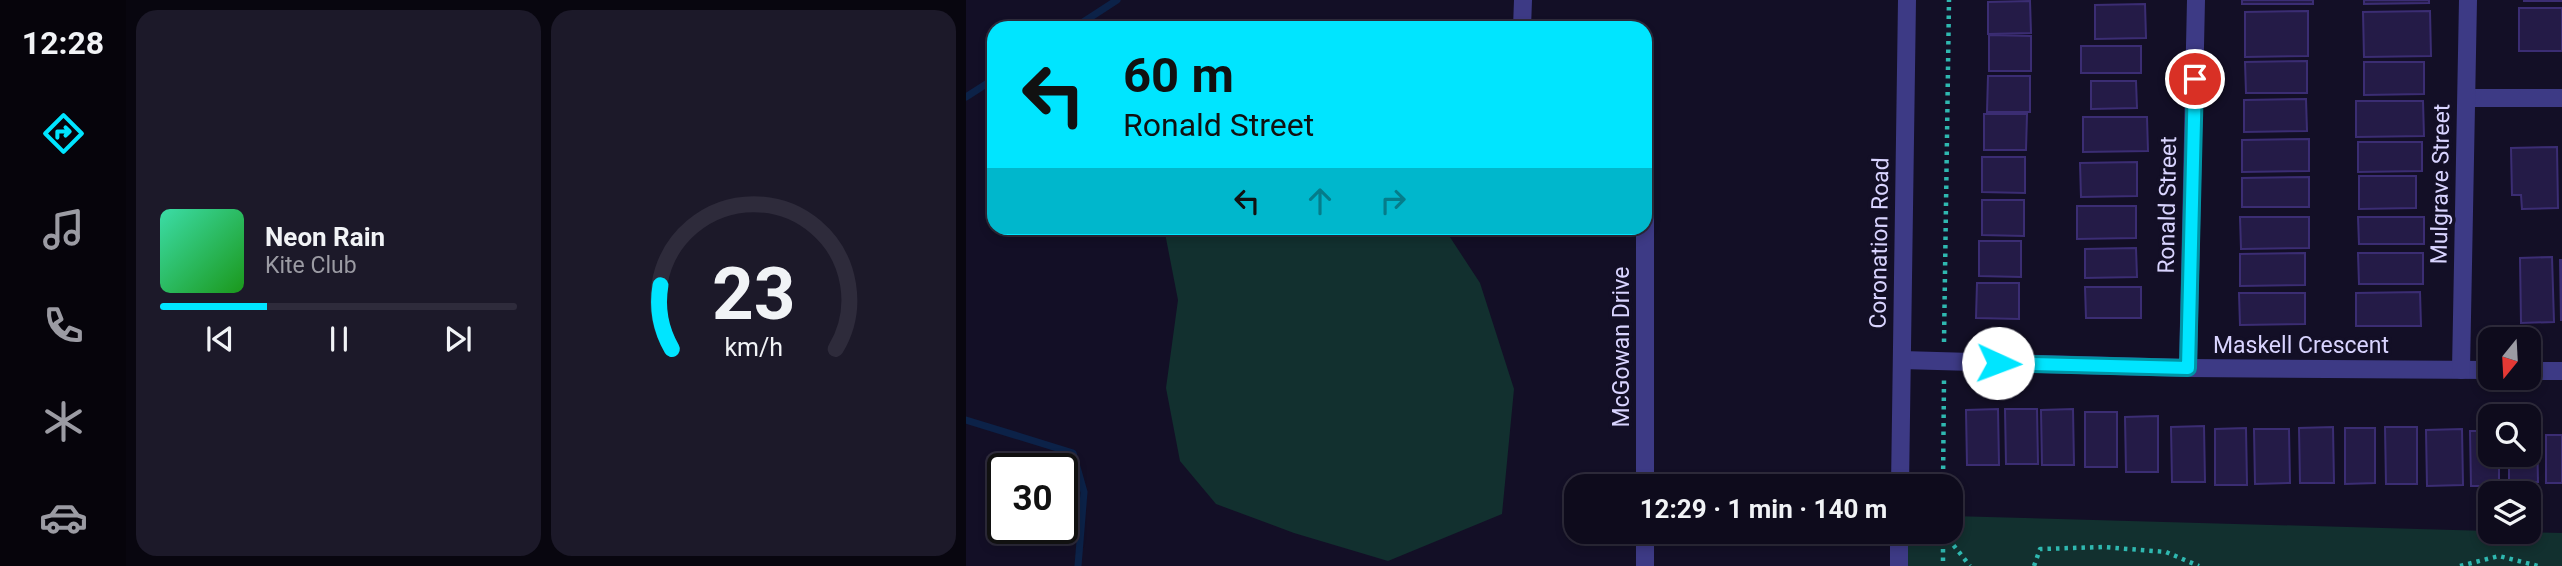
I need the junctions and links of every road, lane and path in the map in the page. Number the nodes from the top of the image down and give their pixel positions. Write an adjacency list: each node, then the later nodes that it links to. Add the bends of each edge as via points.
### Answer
1 (1523, 0): 6 (street)
2 (1908, 0): 11 (street, Coronation Road)
3 (1949, 0): 10 (path)
4 (2196, 0): 12 (street, Ronald Street)
5 (2468, 0): 7 (street, Mulgrave Street)
6 (1522, 21)
7 (2467, 97): 8 (street); 13 (street, Mulgrave Street)
8 (2562, 98)
9 (1645, 235): 18 (street, McGowan Drive)
10 (1945, 320)
11 (1902, 360): 12 (street, Maskell Crescent); 19 (street, Coronation Road)
12 (2188, 368): 13 (street, Maskell Crescent)
13 (2461, 370): 14 (street, Maskell Crescent)
14 (2478, 370)
15 (2541, 371): 16 (street)
16 (2562, 371)
17 (1943, 393): 20 (path)
18 (1645, 474)
19 (1900, 474)
20 (1943, 474)
21 (1645, 544): 25 (street)
22 (1899, 544): 26 (street)
23 (1943, 544): 27 (path)
24 (1953, 544): 28 (path)
25 (1645, 566)
26 (1899, 566)
27 (1943, 566)
28 (1970, 566)
29 (2034, 566): 30 (path, via 2040,549 2103,547 2166,552)
30 (2199, 566)
31 (2460, 566): 32 (path, via 2500,556)
32 (2538, 566)

